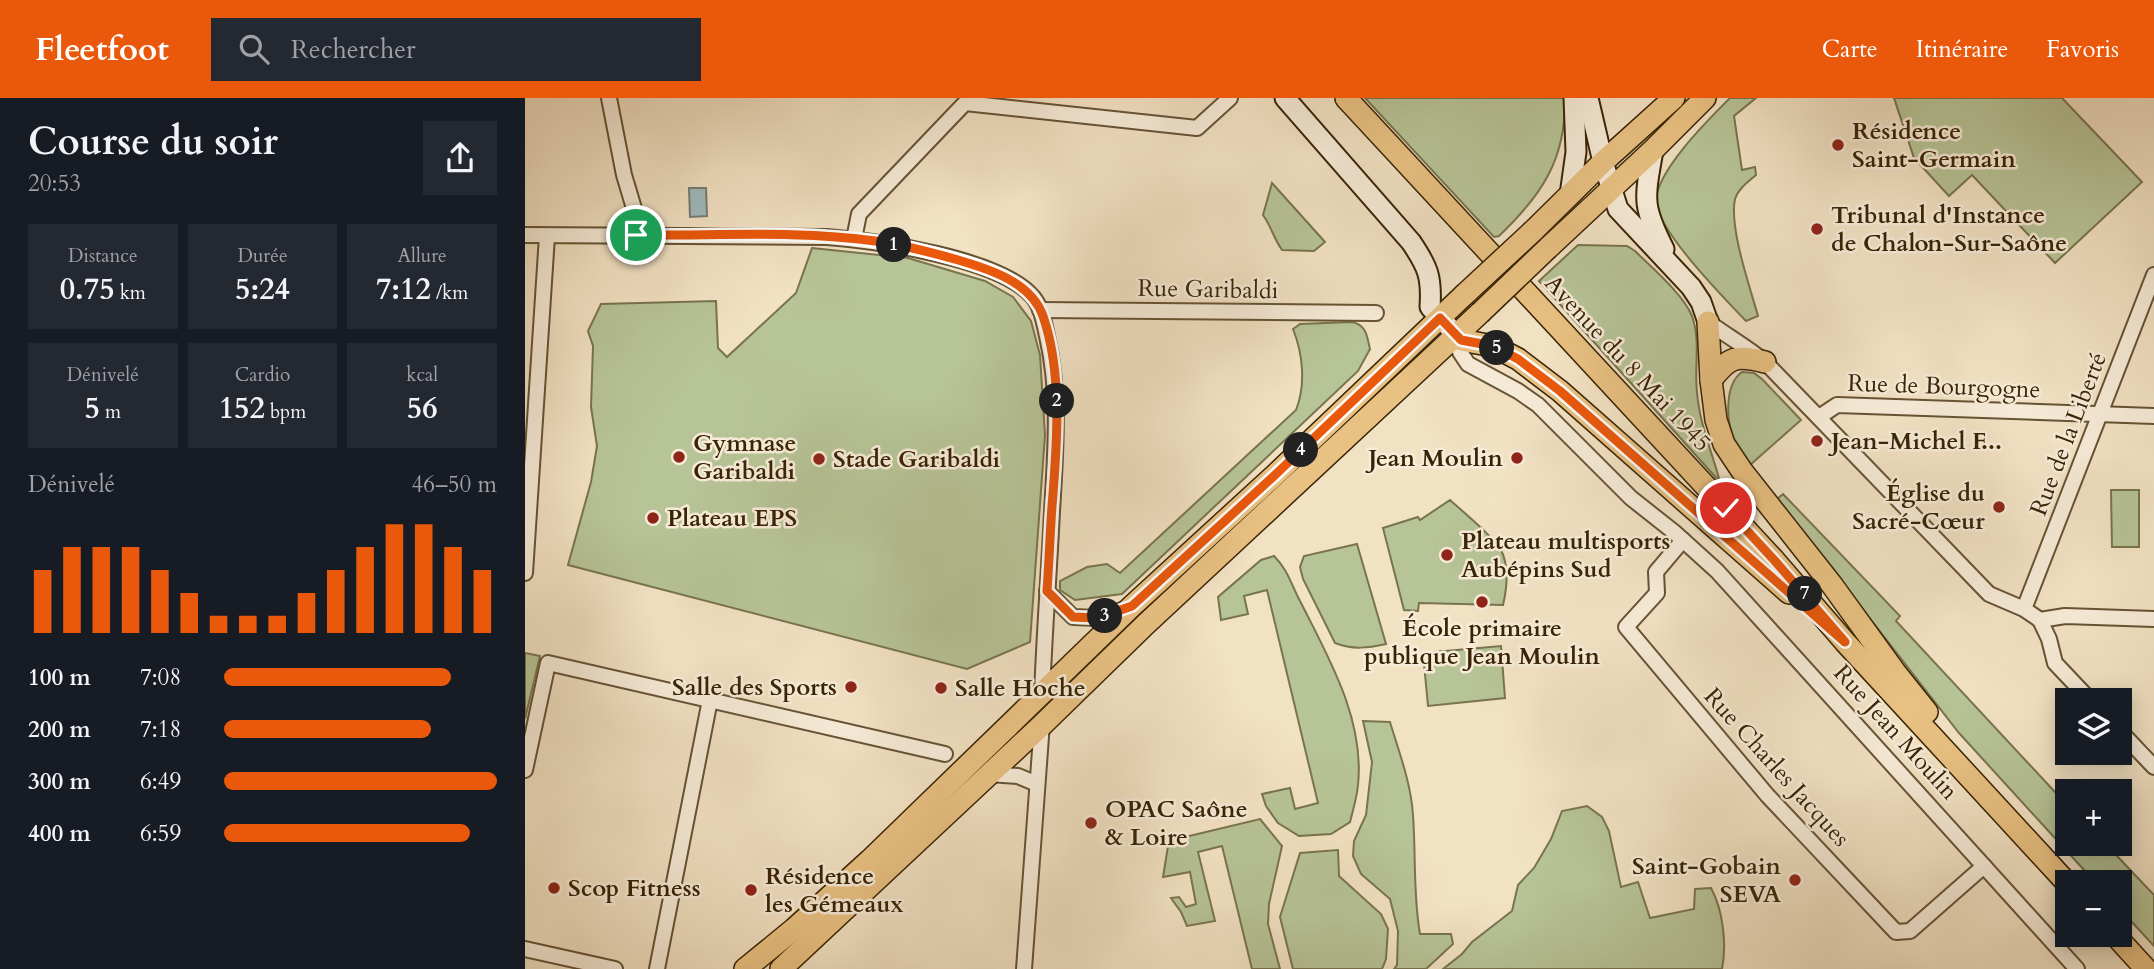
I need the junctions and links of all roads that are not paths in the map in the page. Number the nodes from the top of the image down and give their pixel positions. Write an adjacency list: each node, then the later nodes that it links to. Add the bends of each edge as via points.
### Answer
1 (609, 98): 14 (street, via 636,215)
2 (1230, 98): 16 (street, via 1197,128 965,103 859,214)
3 (1285, 98): 21 (street, via 1411,242 1422,258)
4 (1346, 98): 36 (main road, Avenue du 8 Mai 1945)
5 (1574, 98): 12 (street, via 1576,152)
6 (1588, 98): 10 (street)
7 (1674, 98): 10 (main road)
8 (1705, 98): 9 (main road)
9 (1653, 150): 11 (main road); 17 (street, via 1646,203 1650,222)
10 (1603, 162): 11 (street); 12 (main road)
11 (1611, 188): 17 (street, via 1618,209); 23 (main road, bridge)
12 (1570, 195): 21 (main road, bridge, via 1464,295)
13 (525, 235): 15 (street)
14 (636, 235): 15 (street); 16 (street)
15 (547, 236): 30 (street)
16 (854, 239): 19 (street, via 920,249 998,274 1033,297)
17 (1674, 268): 22 (street, via 1701,302)
18 (2154, 275): 26 (street, Rue de la Liberté)
19 (1040, 310): 20 (street, Rue Garibaldi); 31 (street, via 1054,372 1057,425)
20 (1376, 313)
21 (1435, 313): 23 (street); 32 (main road, via 1408,348)
22 (1708, 322): 24 (street); 25 (main road)
23 (1459, 337): 29 (street, Rue Jean Moulin, via 1460,352 1468,364 1538,405 1613,482); 36 (main road, via 1493,346 1539,375); 40 (main road)
24 (1765, 362): 25 (main road, via 1729,360); 27 (street)
25 (1711, 380): 46 (main road, via 1724,444 1947,736)
26 (2100, 414): 27 (street, Rue de Bourgogne, via 1837,405); 28 (street, Rue de Bourgogne); 33 (street, Rue de la Liberté)
27 (1819, 416): 33 (street, via 1989,594)
28 (2154, 416)
29 (1683, 540): 48 (street, Rue Jean Moulin, via 1717,571); 48 (street, Rue Charles Jacques, via 1656,572 1657,593 1626,627 1767,794 1896,932 1910,931)
30 (525, 573)
31 (1047, 591): 32 (street, via 1073,617 1098,618); 38 (street)
32 (1132, 606): 38 (main road)
33 (2024, 609): 35 (street)
34 (2154, 619): 35 (street, via 2065,615)
35 (2040, 621): 37 (street, via 2055,663)
36 (1845, 642): 46 (main road, Avenue du 8 Mai 1945)
37 (2079, 688)
38 (1042, 695): 40 (street); 54 (main road, via 870,860)
39 (711, 700): 42 (street); 44 (street, via 548,663); 53 (street)
40 (1041, 725): 45 (main road); 47 (street)
41 (2132, 744): 43 (street)
42 (945, 754)
43 (2154, 767)
44 (525, 770)
45 (989, 774): 47 (street, via 1007,774); 55 (main road)
46 (1975, 783): 49 (main road, Avenue du 8 Mai 1945)
47 (1037, 784): 56 (street)
48 (1984, 866): 57 (street, Rue Jean Moulin)
49 (2055, 870)
50 (2126, 947): 58 (main road)
51 (525, 949): 52 (street)
52 (615, 969)
53 (657, 969)
54 (745, 969)
55 (781, 969)
56 (1024, 969)
57 (2077, 969)
58 (2146, 969)

